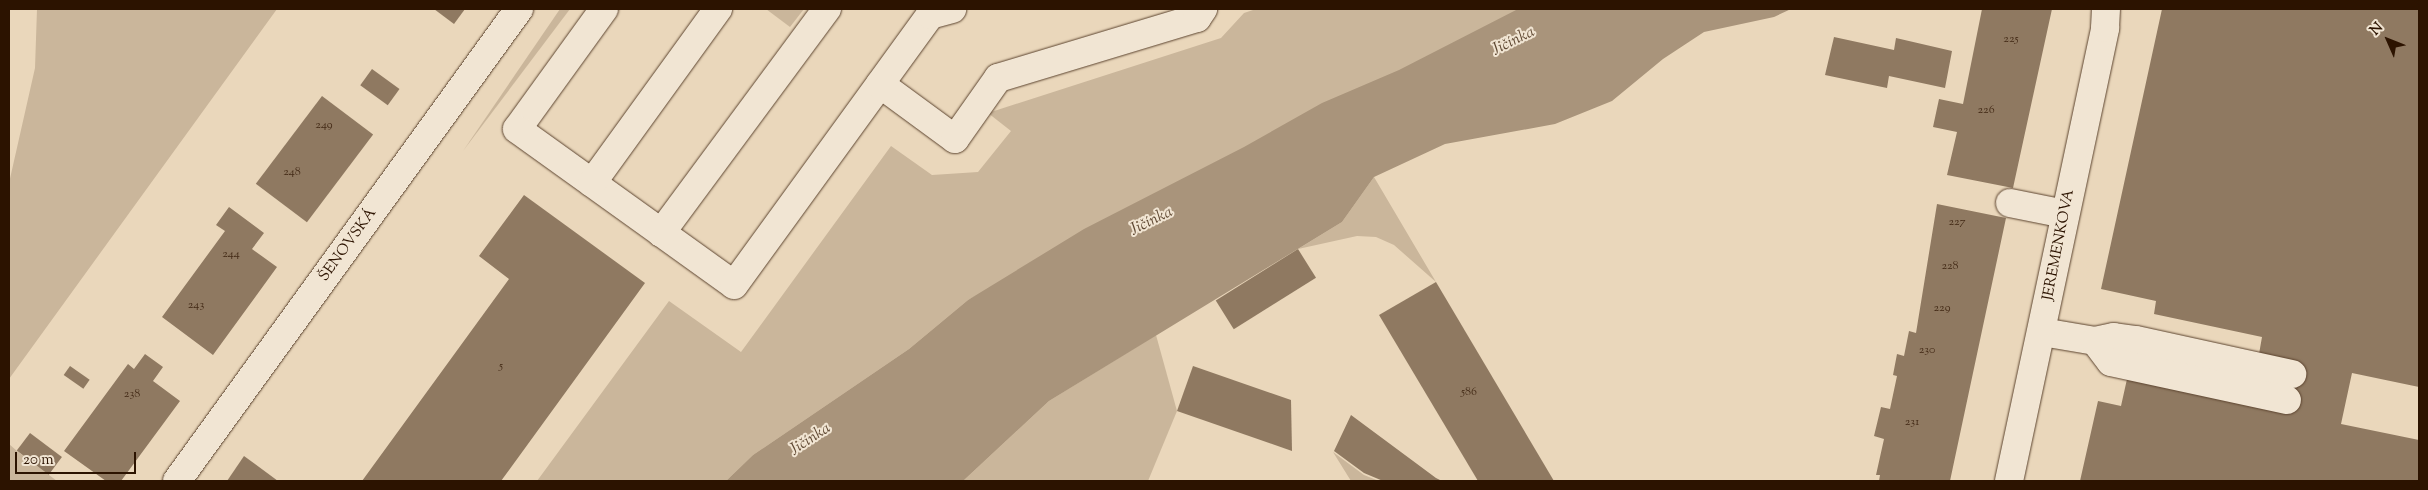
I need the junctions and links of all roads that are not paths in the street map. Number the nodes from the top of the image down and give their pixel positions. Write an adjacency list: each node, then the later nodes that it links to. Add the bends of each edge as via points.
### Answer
1 (519, 9): 15 (street, ŠENOVSKÁ)
2 (604, 9): 9 (street, via 517,129)
3 (718, 9): 9 (street)
4 (827, 9): 12 (street)
5 (952, 9): 8 (street, via 930,14)
6 (1203, 9): 8 (street, via 1197,18 998,78 955,139)
7 (2106, 9): 11 (street, JEREMENKOVA, via 2105,28)
8 (880, 84): 12 (street, via 734,285)
9 (592, 183): 12 (street)
10 (2010, 203): 11 (street)
11 (2065, 214): 13 (street, JEREMENKOVA)
12 (661, 233)
13 (2042, 332): 14 (street, via 2095,341 2114,338 2136,340); 16 (street, JEREMENKOVA)
14 (2290, 387)
15 (177, 481)
16 (2009, 481)

